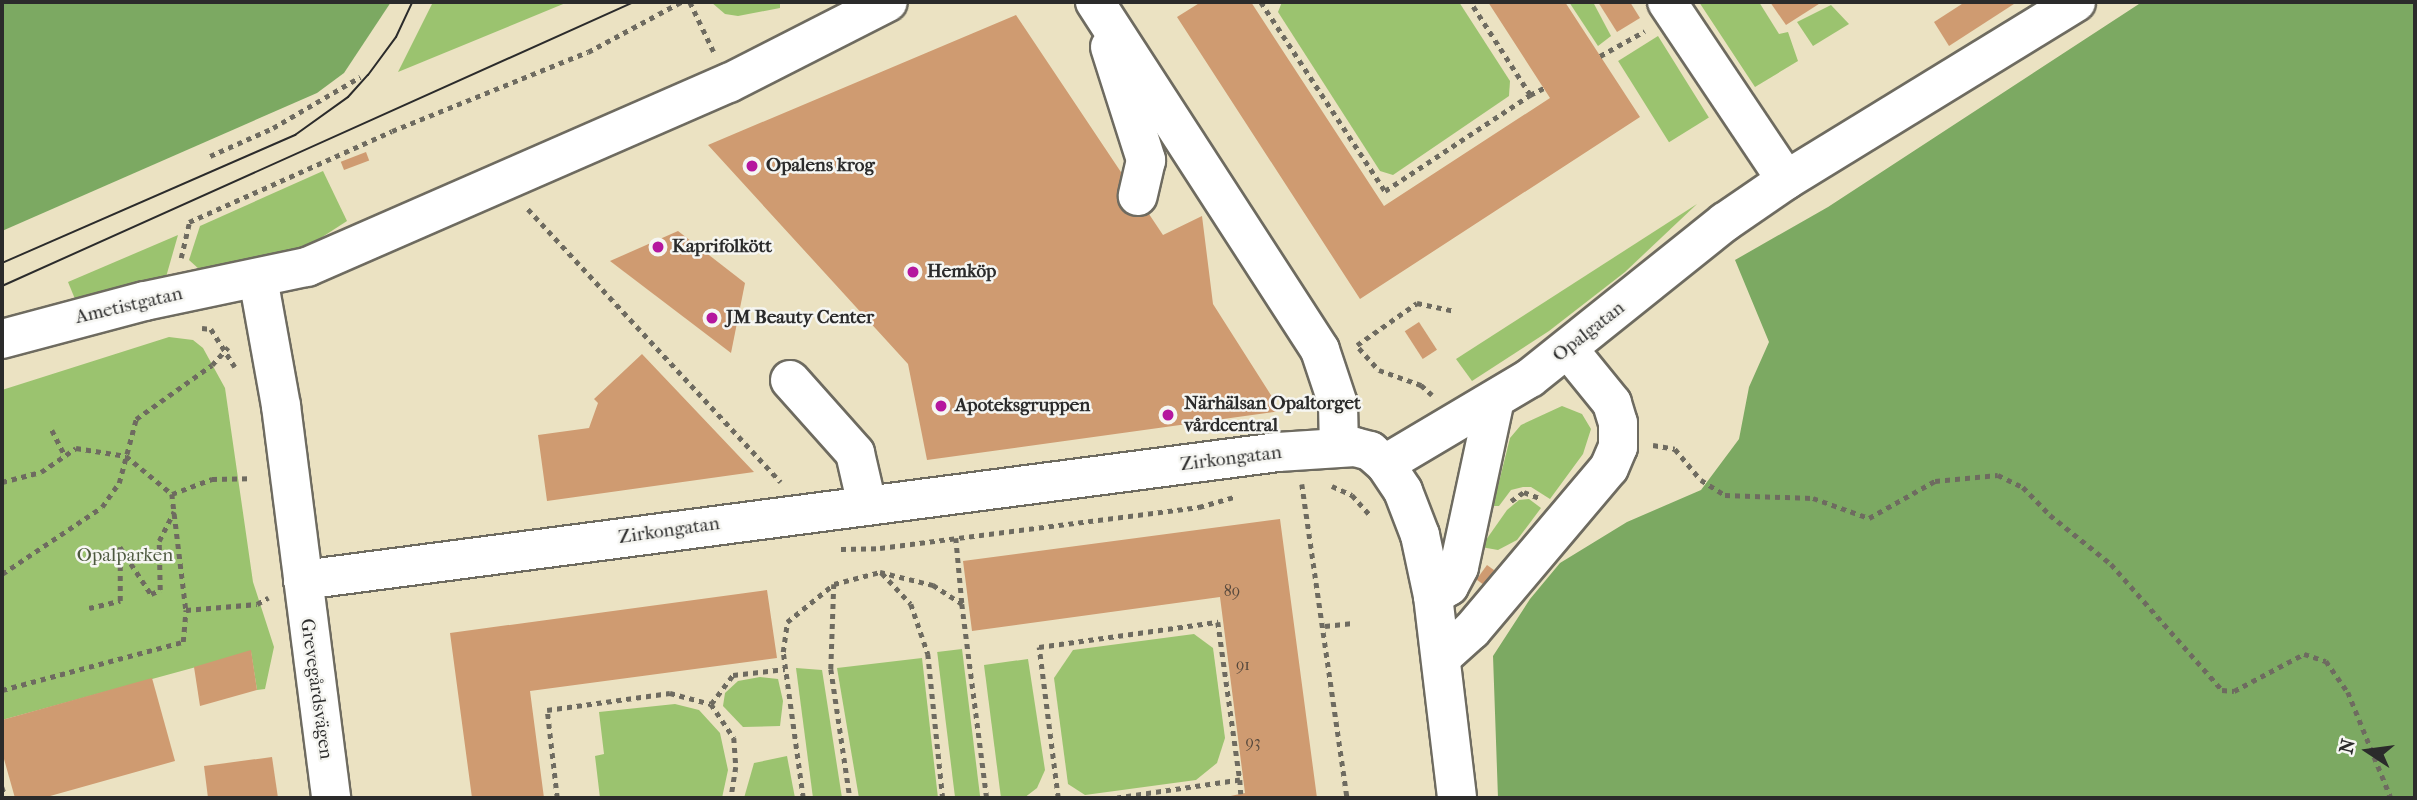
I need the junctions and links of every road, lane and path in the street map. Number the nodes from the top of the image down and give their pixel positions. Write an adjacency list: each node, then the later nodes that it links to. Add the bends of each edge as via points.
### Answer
1 (681, 2): 17 (path, via 587,52 391,131 189,222 177,274)
2 (888, 2): 16 (street, Ametistgatan, via 729,83 307,267)
3 (1095, 2): 14 (street, via 1146,160); 26 (street, via 1320,350 1338,404)
4 (1263, 2): 11 (path, via 1385,191)
5 (1470, 2): 11 (path)
6 (2076, 2): 13 (street, Opalgatan)
7 (1671, 8): 8 (path); 13 (street)
8 (1600, 56)
9 (360, 77): 12 (path, via 273,128)
10 (1544, 88): 11 (path)
11 (1530, 95)
12 (210, 156)
13 (1786, 180): 22 (street, Opalgatan, via 1725,222)
14 (1138, 196)
15 (522, 200): 34 (path, via 532,217)
16 (258, 278): 17 (street, Ametistgatan); 42 (street, via 281,407)
17 (180, 293): 19 (street, Ametistgatan)
18 (1454, 311): 20 (path, via 1417,303)
19 (2, 339)
20 (1357, 345)
21 (227, 348): 29 (path, via 212,365 136,419)
22 (1569, 349): 24 (street, Opalgatan); 27 (street, via 1612,403)
23 (790, 380): 36 (street, via 855,453)
24 (1494, 404): 30 (street, Opalgatan); 43 (street, via 1459,567 1449,586)
25 (52, 430): 28 (path)
26 (1339, 447): 30 (street, Zirkongatan, via 1370,451); 36 (street, Zirkongatan)
27 (1618, 447): 49 (street, via 1602,476 1472,630); 68 (path, via 1661,445 1675,449 1702,480 1725,495 1813,498 1869,518 1935,481 1998,475 2023,487 2050,516 2111,564 2222,690 2234,691 2304,654 2326,661 2348,692)
28 (65, 455): 29 (path, via 79,448); 32 (path, via 41,472)
29 (126, 456): 35 (path); 40 (path, via 113,496 102,507)
30 (1385, 464): 43 (street, via 1403,491 1420,535)
31 (251, 478): 35 (path, via 212,480)
32 (2, 481)
33 (1302, 482): 48 (path)
34 (788, 491)
35 (172, 494): 37 (path)
36 (867, 505): 42 (street, Zirkongatan)
37 (174, 511): 45 (path, via 159,541 160,590 151,594 120,547 120,601); 46 (path)
38 (956, 538): 44 (path)
39 (880, 572): 41 (path); 44 (path, via 933,585); 62 (path, via 911,604 928,654)
40 (2, 574)
41 (834, 584): 50 (path, via 787,622); 61 (path, via 831,669)
42 (288, 588): 46 (path, via 257,604); 57 (street, Grevegårdsvägen)
43 (1433, 596): 49 (street)
44 (962, 604): 63 (path)
45 (89, 608)
46 (186, 610): 51 (path, via 183,642)
47 (1353, 623): 48 (path)
48 (1325, 626): 66 (path)
49 (1442, 657): 67 (street)
50 (786, 668): 52 (path, via 733,675); 60 (path)
51 (2, 690)
52 (711, 704): 58 (path, via 670,693 547,710); 59 (path, via 734,738 736,767)
53 (1240, 780): 55 (path); 64 (path, via 1218,622 1040,646); 65 (path)
54 (2, 787): 56 (path)
55 (1241, 794)
56 (6, 798)
57 (331, 798)
58 (557, 798)
59 (730, 798)
60 (803, 798)
61 (850, 798)
62 (943, 798)
63 (987, 798)
64 (1058, 798)
65 (1117, 798)
66 (1347, 798)
67 (1457, 798)
68 (2391, 798)

